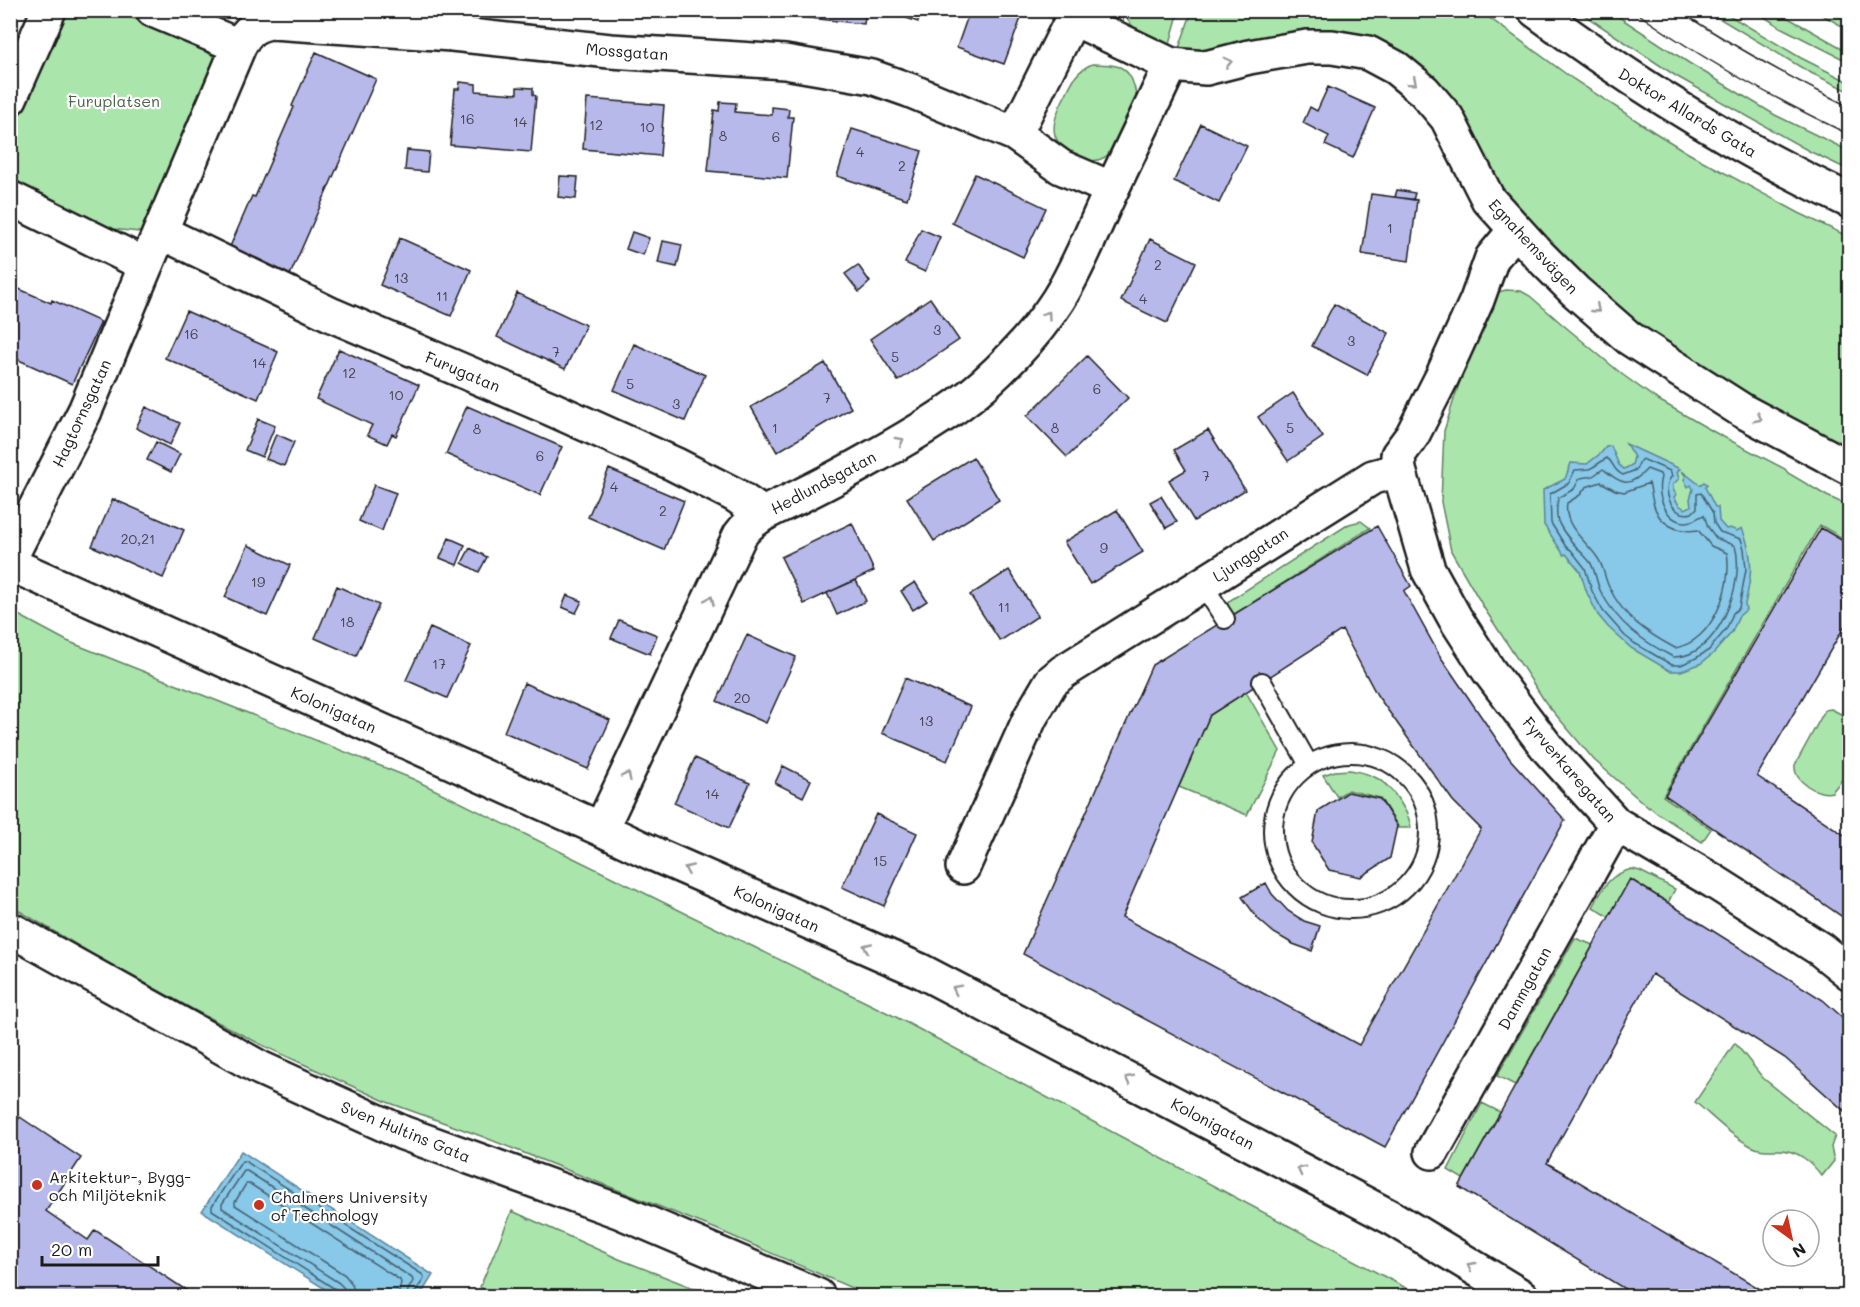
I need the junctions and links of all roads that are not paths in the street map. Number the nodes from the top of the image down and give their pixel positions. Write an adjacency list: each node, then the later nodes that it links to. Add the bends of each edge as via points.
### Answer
1 (49, 10): 7 (street)
2 (153, 10): 5 (street)
3 (1535, 10): 11 (street, Doktor Allards Gata, via 1615,68 1720,132)
4 (1074, 14): 6 (street); 8 (street)
5 (239, 46): 8 (street, Mossgatan, via 252,27 272,21 785,62 872,77); 12 (street)
6 (1171, 65): 9 (street, Hedlundsgatan); 13 (street, Egnahemsvägen, one-way to 13, via 1206,68 1307,47 1368,53 1396,68 1424,91 1447,118 1488,199)
7 (10, 98)
8 (1015, 134): 9 (street, Mossgatan, via 1061,167)
9 (1112, 189): 17 (street, Hedlundsgatan, one-way to 9, via 932,423 983,384 1058,300)
10 (10, 198): 14 (street)
11 (1850, 201)
12 (161, 232): 14 (street); 17 (street, Furugatan, via 332,315 674,464)
13 (1517, 232): 15 (street, Egnahemsvägen, one-way to 15, via 1629,338 1743,411); 16 (street, via 1492,258 1442,377 1398,455)
14 (146, 265): 18 (street, Hagtornsgatan, via 85,411)
15 (1850, 468)
16 (1399, 470): 20 (street, Ljunggatan, via 1373,477); 24 (street, Fyrverkaregatan, via 1428,568 1455,618 1489,671 1549,750)
17 (763, 514): 25 (street, Hedlundsgatan, one-way to 17, via 740,535)
18 (10, 558)
19 (10, 564): 25 (street, Kolonigatan)
20 (1203, 585): 21 (lane); 26 (street, Ljunggatan, via 1051,682 1030,718)
21 (1225, 619)
22 (1262, 682): 23 (lane)
23 (1309, 765): 23 (lane, via 1286,788 1273,818 1280,866 1300,891 1329,906 1362,909 1392,897 1416,875 1428,845 1429,829 1421,797 1401,771 1372,756 1340,754)
24 (1616, 824): 28 (street, Fyrverkaregatan, via 1820,949); 29 (street, Dammgatan)
25 (602, 829): 31 (street, Kolonigatan, one-way to 25, via 1383,1214 921,971)
26 (963, 867)
27 (10, 929): 30 (street, Sven Hultins Gata, via 301,1087 403,1133 621,1212)
28 (1850, 973)
29 (1432, 1152)
30 (818, 1296)
31 (1521, 1296)

